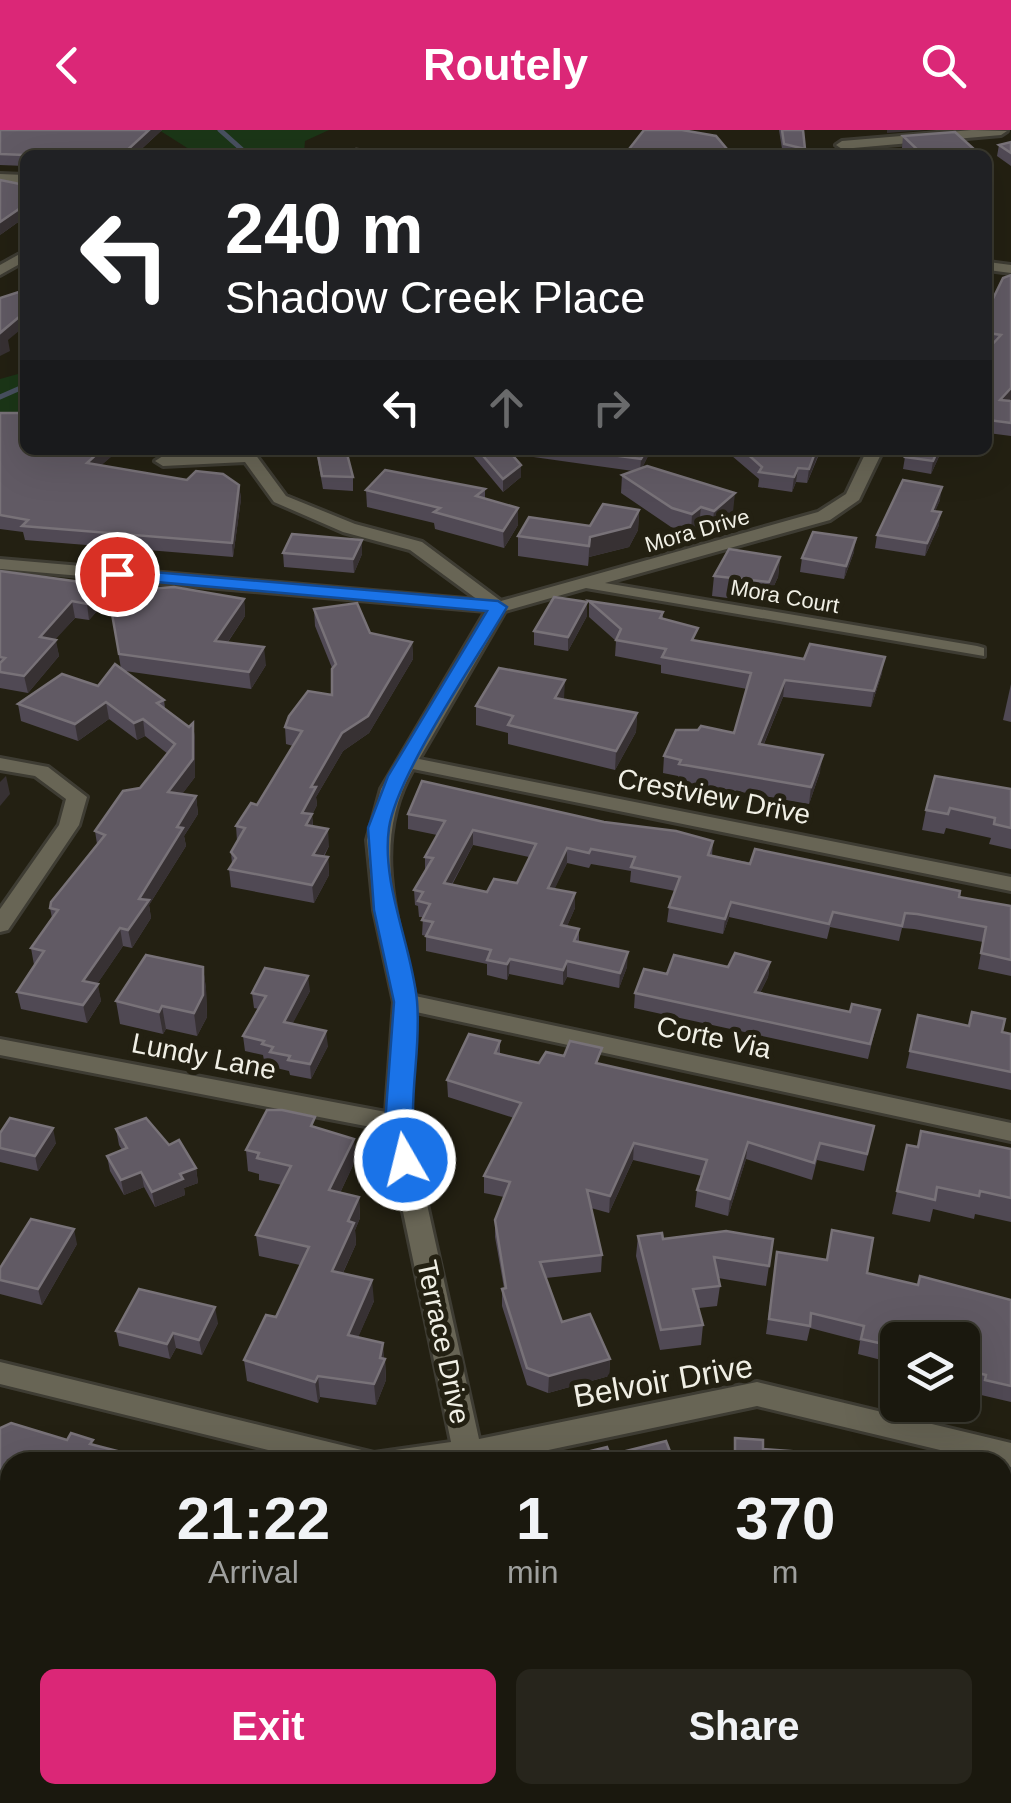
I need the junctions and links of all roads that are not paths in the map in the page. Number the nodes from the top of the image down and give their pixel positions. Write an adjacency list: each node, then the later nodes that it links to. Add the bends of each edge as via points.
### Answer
1 (1001, 131): 2 (street)
2 (842, 146)
3 (230, 455): 6 (street)
4 (254, 455): 9 (street, via 280,498 348,528 416,546)
5 (873, 455): 8 (street, Mora Drive, via 853,496 833,512)
6 (163, 461)
7 (0, 564): 9 (street, Mora Drive)
8 (586, 585): 9 (street, Mora Drive); 10 (street, Mora Court)
9 (498, 607): 11 (street, Terrace Drive)
10 (977, 652)
11 (406, 762): 13 (street, Crestview Drive); 15 (street, Terrace Drive, via 382,812 377,840)
12 (0, 764): 14 (street, via 41,771 77,797 69,825)
13 (1011, 884)
14 (0, 925)
15 (405, 1002): 17 (street, Terrace Drive); 18 (street, Corte Via)
16 (0, 1047): 17 (street, Lundy Lane)
17 (397, 1124): 21 (street, Terrace Drive)
18 (1011, 1132)
19 (0, 1373): 20 (street)
20 (324, 1452)
21 (468, 1452)
22 (496, 1452): 23 (street, Belvoir Drive, via 757,1394)
23 (999, 1452)

